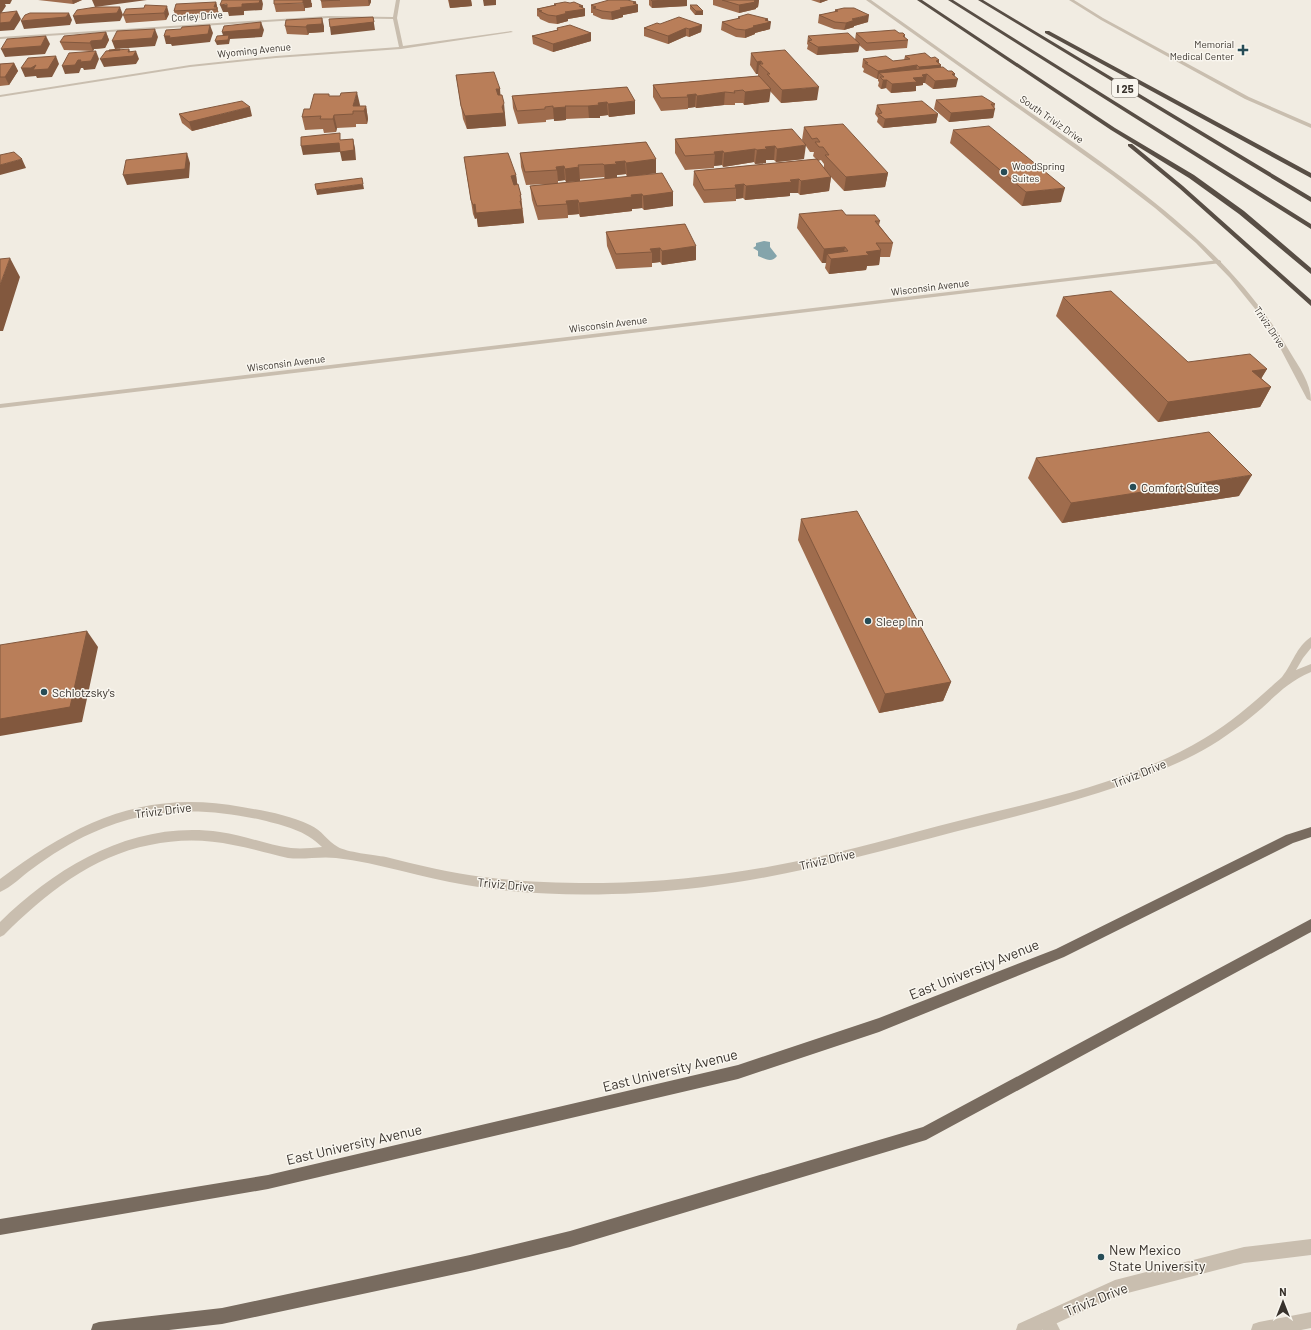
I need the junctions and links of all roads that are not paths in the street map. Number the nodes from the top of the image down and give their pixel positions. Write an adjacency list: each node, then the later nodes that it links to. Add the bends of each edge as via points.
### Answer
1 (398, 0): 7 (street)
2 (868, 0): 17 (street, South Triviz Drive, via 1152,202)
3 (919, 0): 13 (highway)
4 (950, 0): 16 (highway, I 25)
5 (982, 0): 14 (highway, via 1052,34); 15 (highway, I 25)
6 (1071, 0): 12 (street, via 1247,98)
7 (395, 18): 9 (street, Corley Drive, via 328,17); 10 (street)
8 (511, 32): 10 (street, Wyoming Avenue)
9 (0, 38)
10 (401, 48): 11 (street, Wyoming Avenue, via 190,66)
11 (0, 96)
12 (1311, 126)
13 (1113, 129): 18 (highway, via 1135,140 1228,203); 19 (highway)
14 (1311, 176)
15 (1311, 200)
16 (1311, 227)
17 (1219, 262): 20 (street, Triviz Drive, via 1263,315 1289,356); 21 (street, Wisconsin Avenue)
18 (1311, 272)
19 (1311, 304)
20 (1311, 399)
21 (0, 406)
22 (1311, 641): 24 (street, Triviz Drive, via 1299,655)
23 (1311, 668): 24 (street, Triviz Drive)
24 (1285, 681): 26 (street, Triviz Drive, via 1255,709 1217,736 1186,754 1104,787 976,822 771,872 668,886 550,888 465,880)
25 (1311, 832): 30 (main road, East University Avenue, via 1290,839 1060,953 879,1025 738,1072 268,1182)
26 (335, 852): 27 (street, Triviz Drive, via 310,830 276,819 208,805 173,806 140,810 84,830 54,847); 29 (street, Triviz Drive, via 293,853 210,836 153,838 102,854 76,868 49,886)
27 (0, 886)
28 (1311, 925): 34 (main road, via 926,1133 570,1239 470,1263 222,1316)
29 (0, 931)
30 (0, 1227)
31 (1311, 1247): 33 (street, Triviz Drive, via 1244,1255 1115,1288)
32 (1311, 1320): 36 (street)
33 (1049, 1325): 35 (street, Triviz Drive)
34 (99, 1330)
35 (1024, 1330)
36 (1259, 1330)

